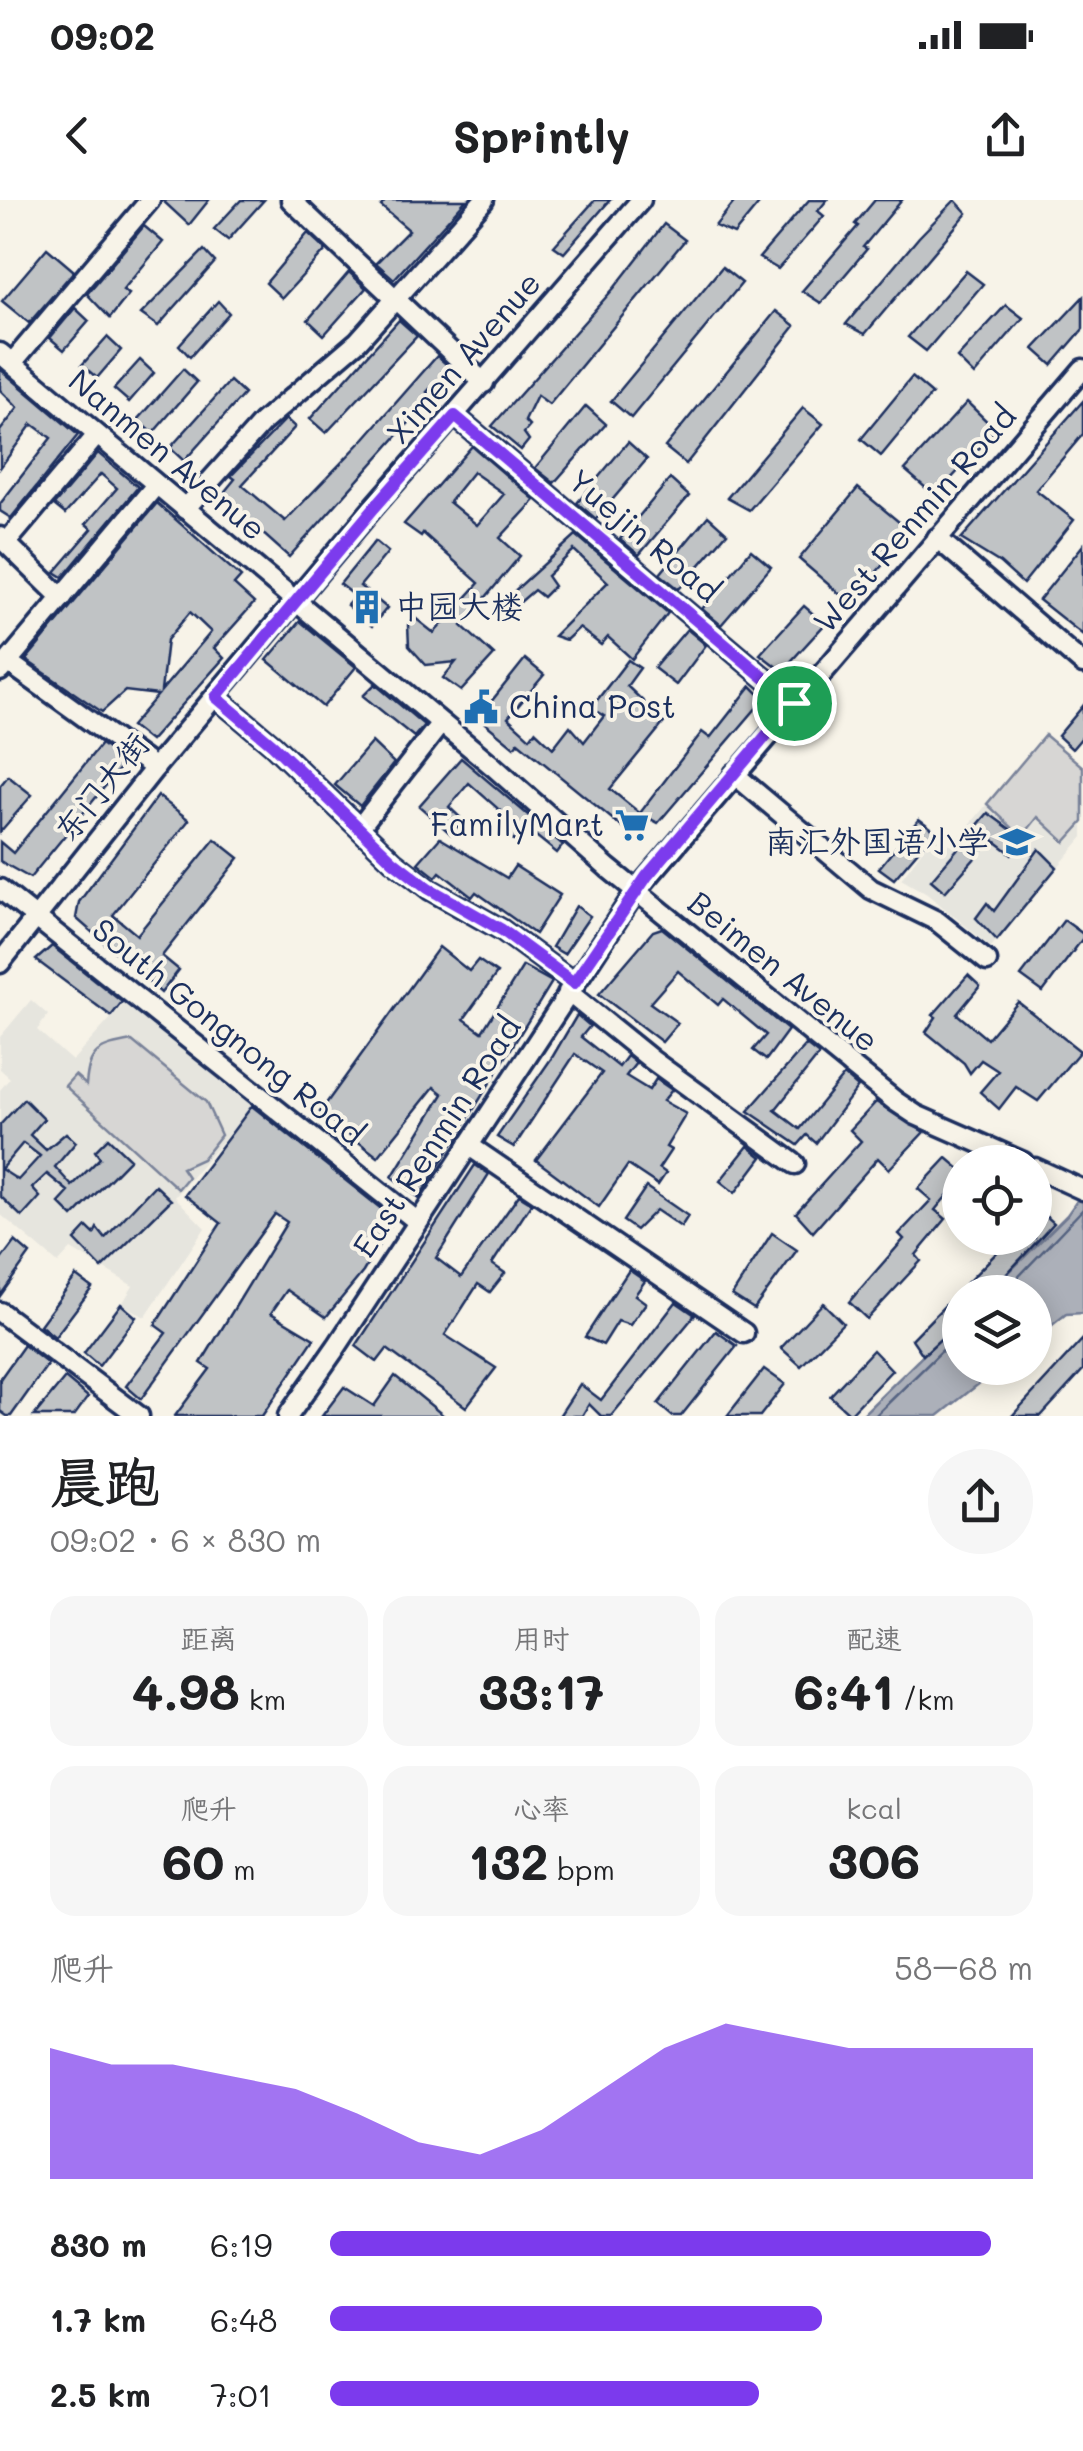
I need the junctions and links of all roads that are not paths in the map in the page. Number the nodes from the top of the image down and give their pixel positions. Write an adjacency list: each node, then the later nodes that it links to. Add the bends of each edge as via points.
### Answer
1 (150, 200): 6 (street)
2 (292, 200): 5 (street)
3 (484, 200): 5 (street)
4 (641, 200): 8 (street, Ximen Avenue)
5 (393, 299): 8 (street); 12 (street, via 342,358 254,431)
6 (6, 358): 10 (street, Nanmen Avenue)
7 (1083, 369): 13 (street, West Renmin Road)
8 (484, 384): 9 (street, Ximen Avenue)
9 (455, 416): 16 (street, Ximen Avenue); 20 (street, Yuejin Road)
10 (97, 434): 11 (street, Nanmen Avenue); 14 (street)
11 (156, 485): 12 (street, Nanmen Avenue); 15 (street)
12 (185, 509): 16 (street, Nanmen Avenue)
13 (937, 538): 17 (street); 20 (street, West Renmin Road)
14 (3, 540): 15 (street)
15 (62, 598): 18 (street)
16 (296, 603): 19 (street, Ximen Avenue); 21 (street, Beimen Avenue)
17 (1083, 664)
18 (4, 666): 22 (street)
19 (216, 697): 22 (street, 东门大街); 24 (street)
20 (794, 703): 23 (street, West Renmin Road)
21 (441, 723): 24 (street); 26 (street, Beimen Avenue)
22 (155, 768): 27 (street, 东门大街)
23 (734, 774): 26 (street, West Renmin Road); 28 (street, via 870,889 937,921)
24 (360, 828): 30 (street, via 428,888 502,930)
25 (0, 889): 27 (street, South Gongnong Road)
26 (636, 890): 30 (street, East Renmin Road); 32 (street, Beimen Avenue, via 902,1106)
27 (36, 917): 29 (street, 东门大街); 36 (street, South Gongnong Road)
28 (987, 961)
29 (0, 962)
30 (570, 988): 31 (street, East Renmin Road); 33 (street, via 652,1060)
31 (468, 1145): 36 (street, East Renmin Road); 38 (street)
32 (986, 1145)
33 (795, 1164)
34 (1052, 1176): 35 (street)
35 (1080, 1188)
36 (418, 1222): 40 (street, East Renmin Road)
37 (0, 1312): 39 (street)
38 (744, 1332)
39 (139, 1416)
40 (288, 1416)

